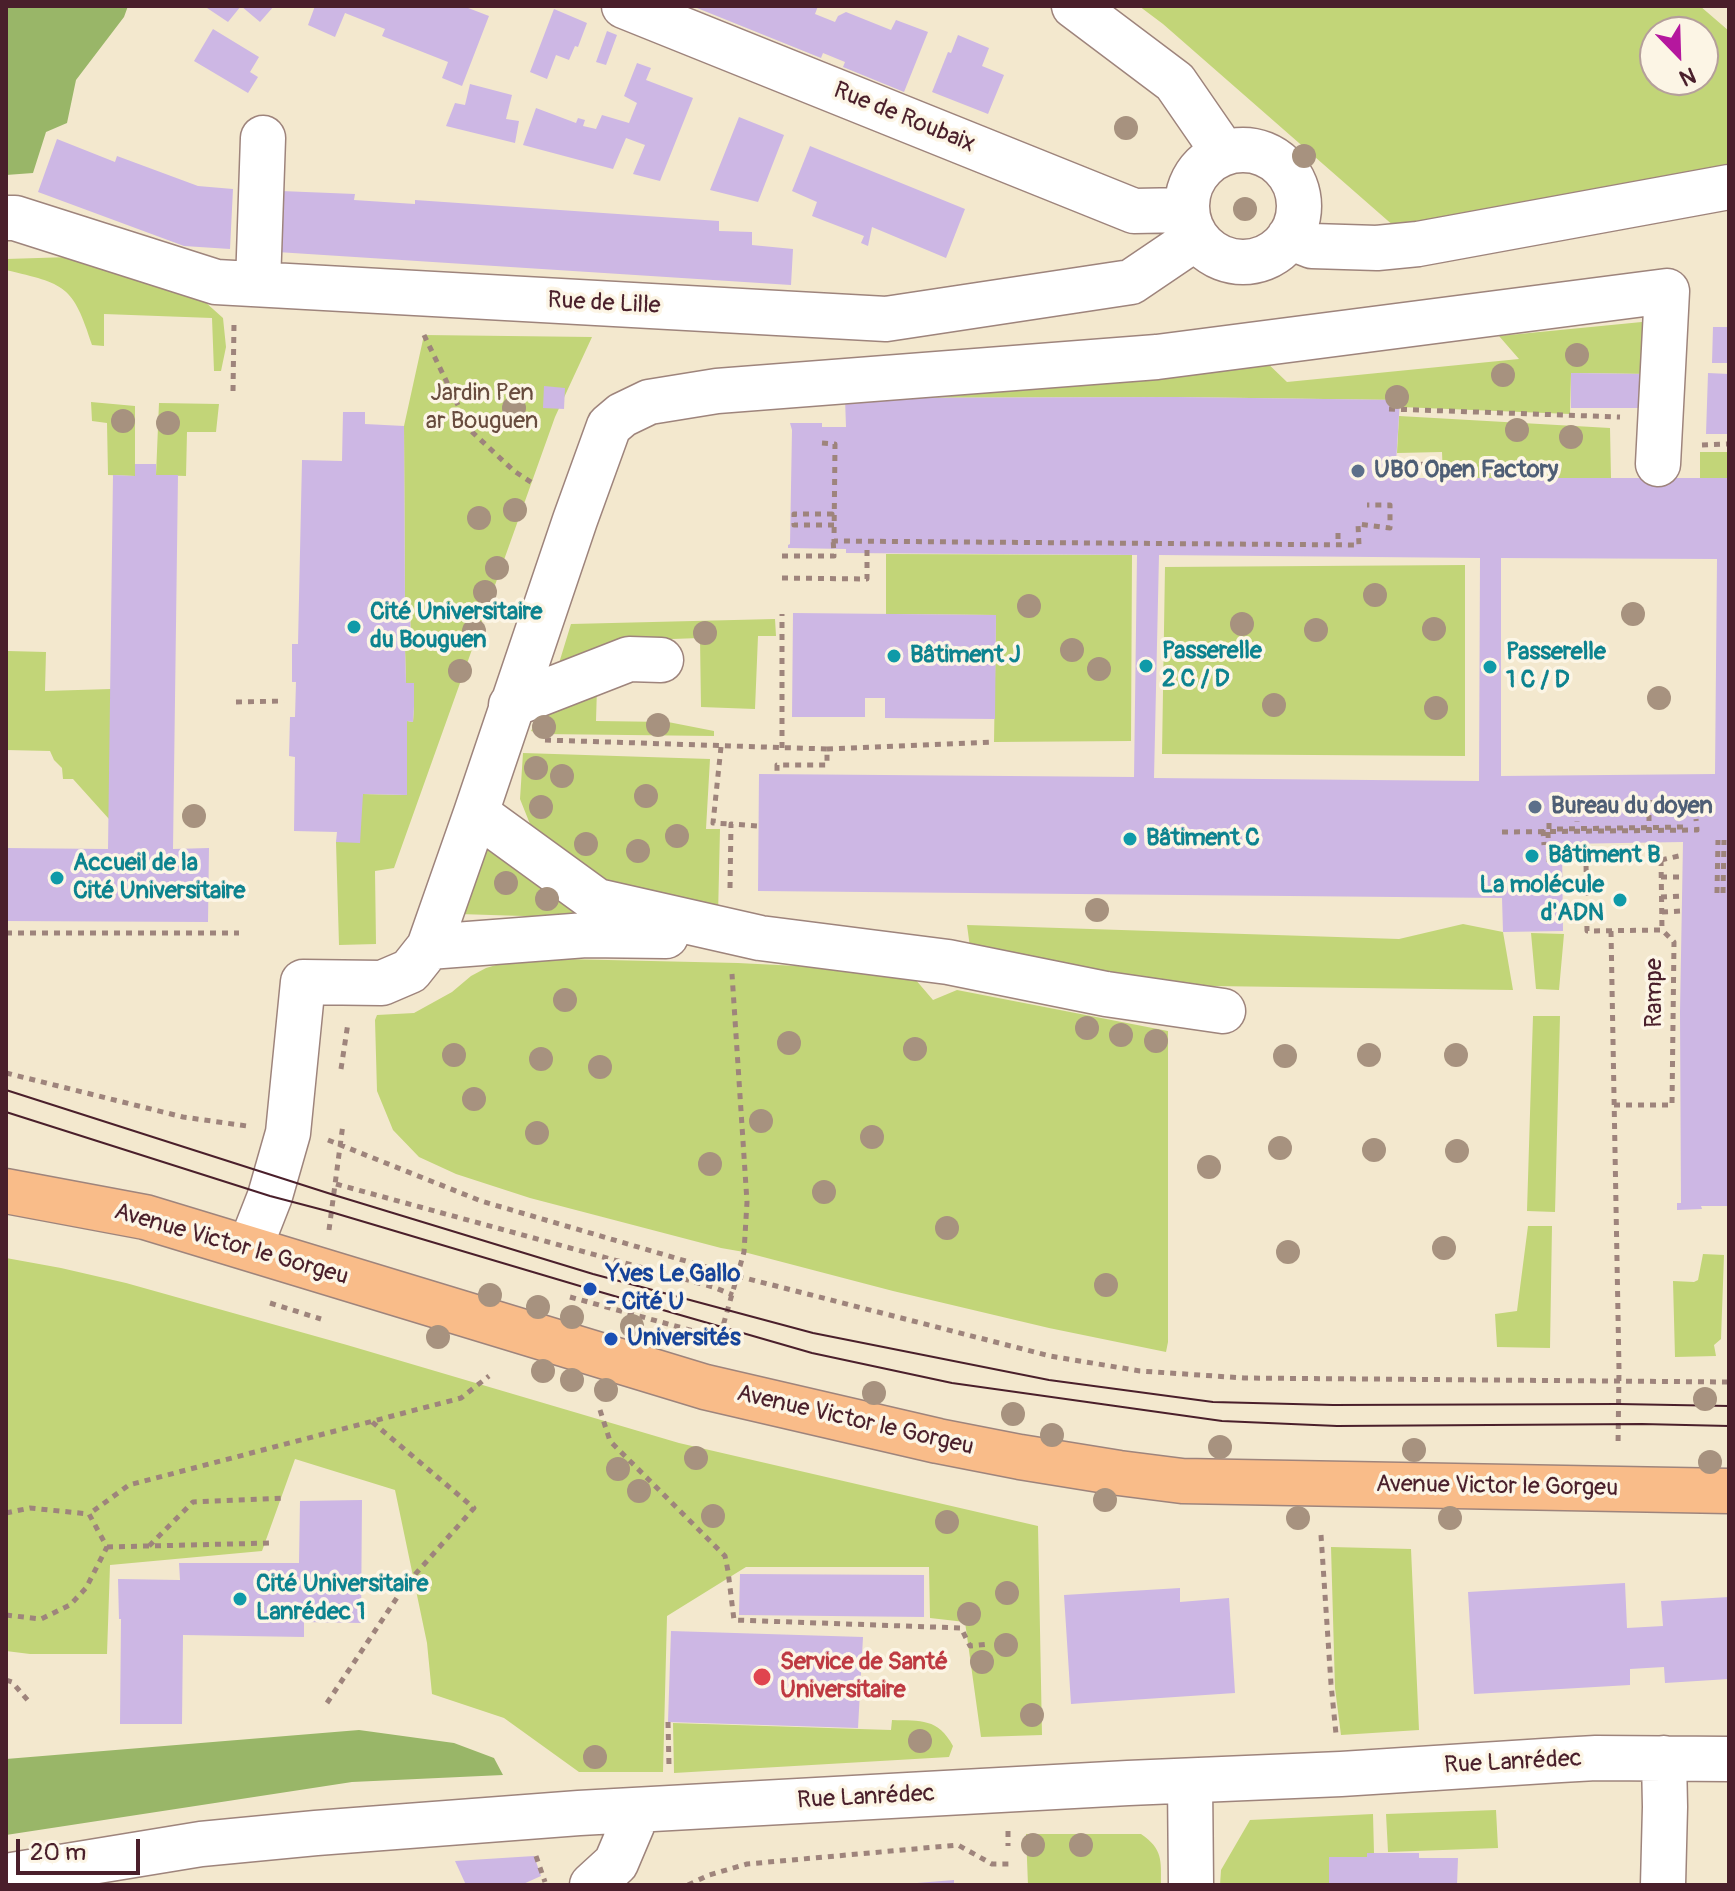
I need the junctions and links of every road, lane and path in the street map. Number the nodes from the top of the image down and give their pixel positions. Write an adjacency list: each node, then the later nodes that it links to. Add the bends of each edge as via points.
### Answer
1 (624, 6): 7 (street, Rue de Roubaix, via 1134,211)
2 (1074, 6): 4 (street, via 1175,82)
3 (263, 138): 9 (street)
4 (1224, 153): 7 (street, via 1200,169 1190,186); 8 (street, via 1265,154 1289,174 1299,210)
5 (1729, 187): 8 (street, via 1418,244 1312,246)
6 (6, 218): 9 (street, Rue de Lille, via 216,282)
7 (1191, 224): 8 (street, via 1209,251 1237,262 1274,253); 10 (street, Rue de Lille, via 1131,282 886,319)
8 (1289, 237)
9 (247, 284): 10 (street, Rue de Lille); 11 (path)
10 (424, 294): 17 (path, via 424,335 470,430)
11 (233, 391)
12 (1389, 409): 13 (path, via 1654,418)
13 (1659, 443): 14 (path); 30 (street, via 1667,291 1157,357 717,391 649,402 609,426 575,520)
14 (1729, 444)
15 (1396, 465): 16 (path, via 1437,464 1437,474)
16 (1389, 474)
17 (534, 484)
18 (1367, 505): 23 (path, via 1390,505 1390,528 1358,524 1359,545)
19 (832, 514): 20 (path, via 794,514 794,525); 20 (path, via 832,485 832,471 832,457 832,443 822,443 835,444); 24 (path, via 834,556)
20 (834, 525): 23 (path, via 834,541)
21 (1338, 533): 23 (path)
22 (867, 544): 25 (path, via 867,579)
23 (1338, 544)
24 (782, 556)
25 (782, 578)
26 (782, 614): 33 (path)
27 (661, 660): 30 (street, via 629,659)
28 (284, 701): 29 (path)
29 (236, 702)
30 (522, 722): 32 (path); 41 (street)
31 (994, 742): 34 (path)
32 (721, 747): 33 (path); 44 (path, via 713,823)
33 (782, 748): 34 (path)
34 (827, 749): 35 (path, via 827,765 777,765)
35 (777, 774)
36 (1590, 801): 39 (path)
37 (1690, 802): 38 (path)
38 (1647, 803): 39 (path); 48 (path)
39 (1577, 804): 40 (path); 51 (path)
40 (1563, 806)
41 (476, 813): 74 (street); 75 (street, via 597,901)
42 (1696, 819): 48 (path, via 1697,830)
43 (1549, 820): 47 (path)
44 (731, 824): 45 (path); 60 (path)
45 (758, 826)
46 (1683, 827): 47 (path)
47 (1549, 830): 50 (path); 51 (path); 55 (path, via 1543,830); 59 (path)
48 (1649, 831): 51 (path)
49 (1502, 832): 50 (path)
50 (1526, 832): 53 (path)
51 (1577, 832)
52 (1721, 840): 63 (path)
53 (1526, 843)
54 (1574, 844): 58 (path)
55 (1544, 845)
56 (1683, 855): 57 (path)
57 (1661, 860): 58 (path); 61 (path, Rampe)
58 (1586, 861): 70 (path, via 1587,931)
59 (1549, 868)
60 (730, 876)
61 (1661, 877): 62 (path); 65 (path, Rampe)
62 (1683, 877)
63 (1720, 893)
64 (1682, 896): 65 (path)
65 (1661, 897): 67 (path, Rampe)
66 (1682, 911): 67 (path)
67 (1662, 912): 69 (path, Rampe)
68 (140, 921): 72 (path)
69 (1662, 930): 70 (path); 80 (path, Rampe, via 1674,942 1672,1105)
70 (1611, 931): 80 (path)
71 (6, 933): 72 (path)
72 (140, 933): 73 (path)
73 (239, 933)
74 (429, 947): 75 (street, via 586,935); 76 (street, via 410,971 382,983)
75 (746, 951): 77 (street, via 948,962); 88 (path, via 747,1202)
76 (355, 982): 79 (path); 82 (street, via 303,982)
77 (1223, 1011)
78 (6, 1073): 82 (path, via 183,1117)
79 (340, 1075)
80 (1614, 1105): 92 (path)
81 (343, 1124): 83 (path)
82 (315, 1134): 83 (path); 87 (street, via 273,1186)
83 (341, 1147): 84 (path); 88 (path, via 481,1201)
84 (336, 1184): 86 (path); 89 (path)
85 (6, 1191): 87 (main road, Avenue Victor le Gorgeu, via 145,1217)
86 (329, 1233)
87 (250, 1247): 97 (main road, Avenue Victor le Gorgeu, via 705,1387 1020,1457 1182,1481)
88 (737, 1276): 89 (path); 92 (path, via 1050,1356 1140,1371 1244,1378)
89 (733, 1295): 90 (path)
90 (719, 1337)
91 (489, 1376): 95 (path, via 461,1398)
92 (1617, 1381): 93 (path); 96 (path)
93 (1729, 1382)
94 (600, 1410): 106 (path, via 610,1441 725,1556 734,1620 961,1628 970,1646)
95 (371, 1421): 100 (path, via 129,1485); 109 (path, via 474,1508 404,1587)
96 (1617, 1455)
97 (1729, 1491)
98 (284, 1498): 103 (path, via 193,1502)
99 (6, 1513): 100 (path, via 30,1508)
100 (89, 1514): 104 (path)
101 (1321, 1535): 111 (path)
102 (271, 1543): 103 (path)
103 (149, 1546): 104 (path)
104 (107, 1547): 105 (path, via 86,1588 70,1605 41,1619)
105 (6, 1615)
106 (989, 1644)
107 (6, 1680): 108 (path)
108 (30, 1703)
109 (327, 1703)
110 (668, 1722): 114 (path)
111 (1337, 1740)
112 (1664, 1758): 113 (street, Rue Lanrédec); 115 (street, Rue Lanrédec); 126 (street)
113 (1729, 1759)
114 (669, 1779)
115 (1190, 1781): 116 (street, Rue Lanrédec); 125 (street)
116 (638, 1811): 121 (street, Rue Lanrédec, via 201,1844); 123 (street, via 616,1863)
117 (1008, 1829): 118 (path)
118 (1008, 1846)
119 (535, 1855): 122 (path)
120 (1009, 1864): 124 (path, via 992,1864 958,1845 747,1864)
121 (6, 1876)
122 (545, 1882)
123 (592, 1885)
124 (688, 1885)
125 (1191, 1885)
126 (1663, 1885)

